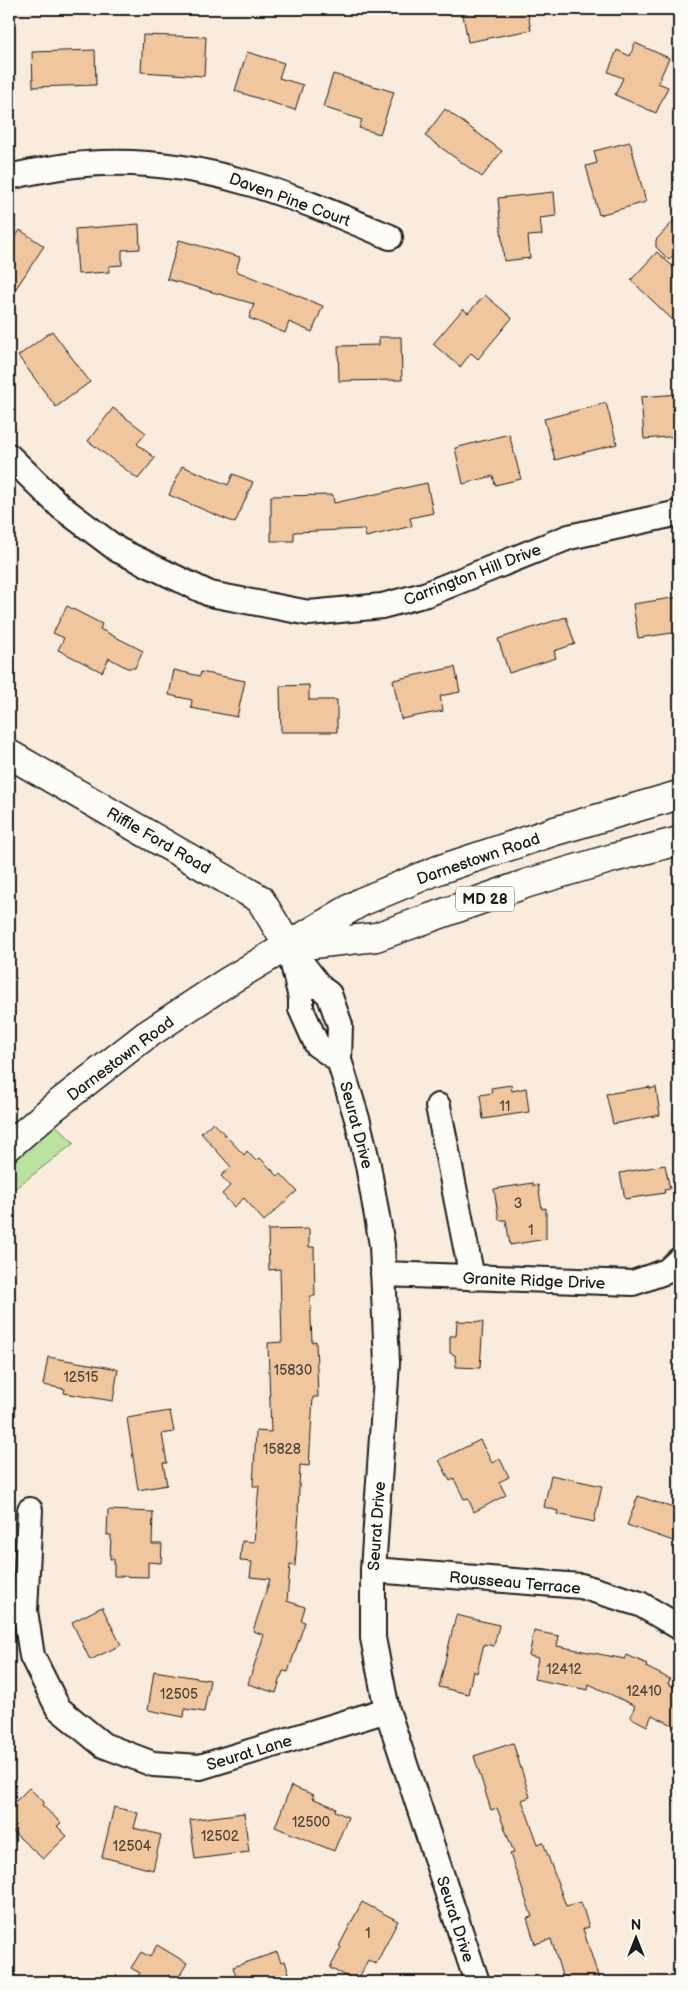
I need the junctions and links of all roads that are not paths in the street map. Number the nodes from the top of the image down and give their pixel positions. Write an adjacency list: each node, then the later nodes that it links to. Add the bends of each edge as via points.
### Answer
1 (9, 177): 2 (street, Daven Pine Court, via 101,163 153,163 210,171 264,186)
2 (390, 237)
3 (9, 456): 4 (street, Carrington Hill Drive, via 61,506 118,550 210,594 309,613 382,606 427,594 569,537)
4 (679, 513)
5 (9, 754): 8 (main road, Riffle Ford Road, via 260,899)
6 (679, 795): 8 (main road, Darnestown Road / MD 28, via 438,870 361,902)
7 (679, 841): 8 (main road, Darnestown Road / MD 28, via 528,883 376,938)
8 (289, 947): 10 (main road, Darnestown Road / MD 28, via 227,982 145,1036); 12 (street, Seurat Drive, via 329,994 340,1025 339,1060 368,1165 382,1245)
9 (438, 1106): 13 (street)
10 (9, 1146)
11 (679, 1260): 13 (street, Granite Ridge Drive, via 667,1271 633,1283)
12 (383, 1274): 13 (street, Granite Ridge Drive); 15 (street, Seurat Drive, via 387,1363)
13 (472, 1278)
14 (30, 1510): 17 (street, Seurat Lane, via 25,1611 32,1656 58,1708 103,1745 153,1764 200,1767)
15 (373, 1570): 16 (street, Rousseau Terrace, via 581,1586 640,1604); 17 (street, Seurat Drive, via 373,1638)
16 (679, 1627)
17 (387, 1710): 18 (street, Seurat Drive)
18 (469, 1980)

